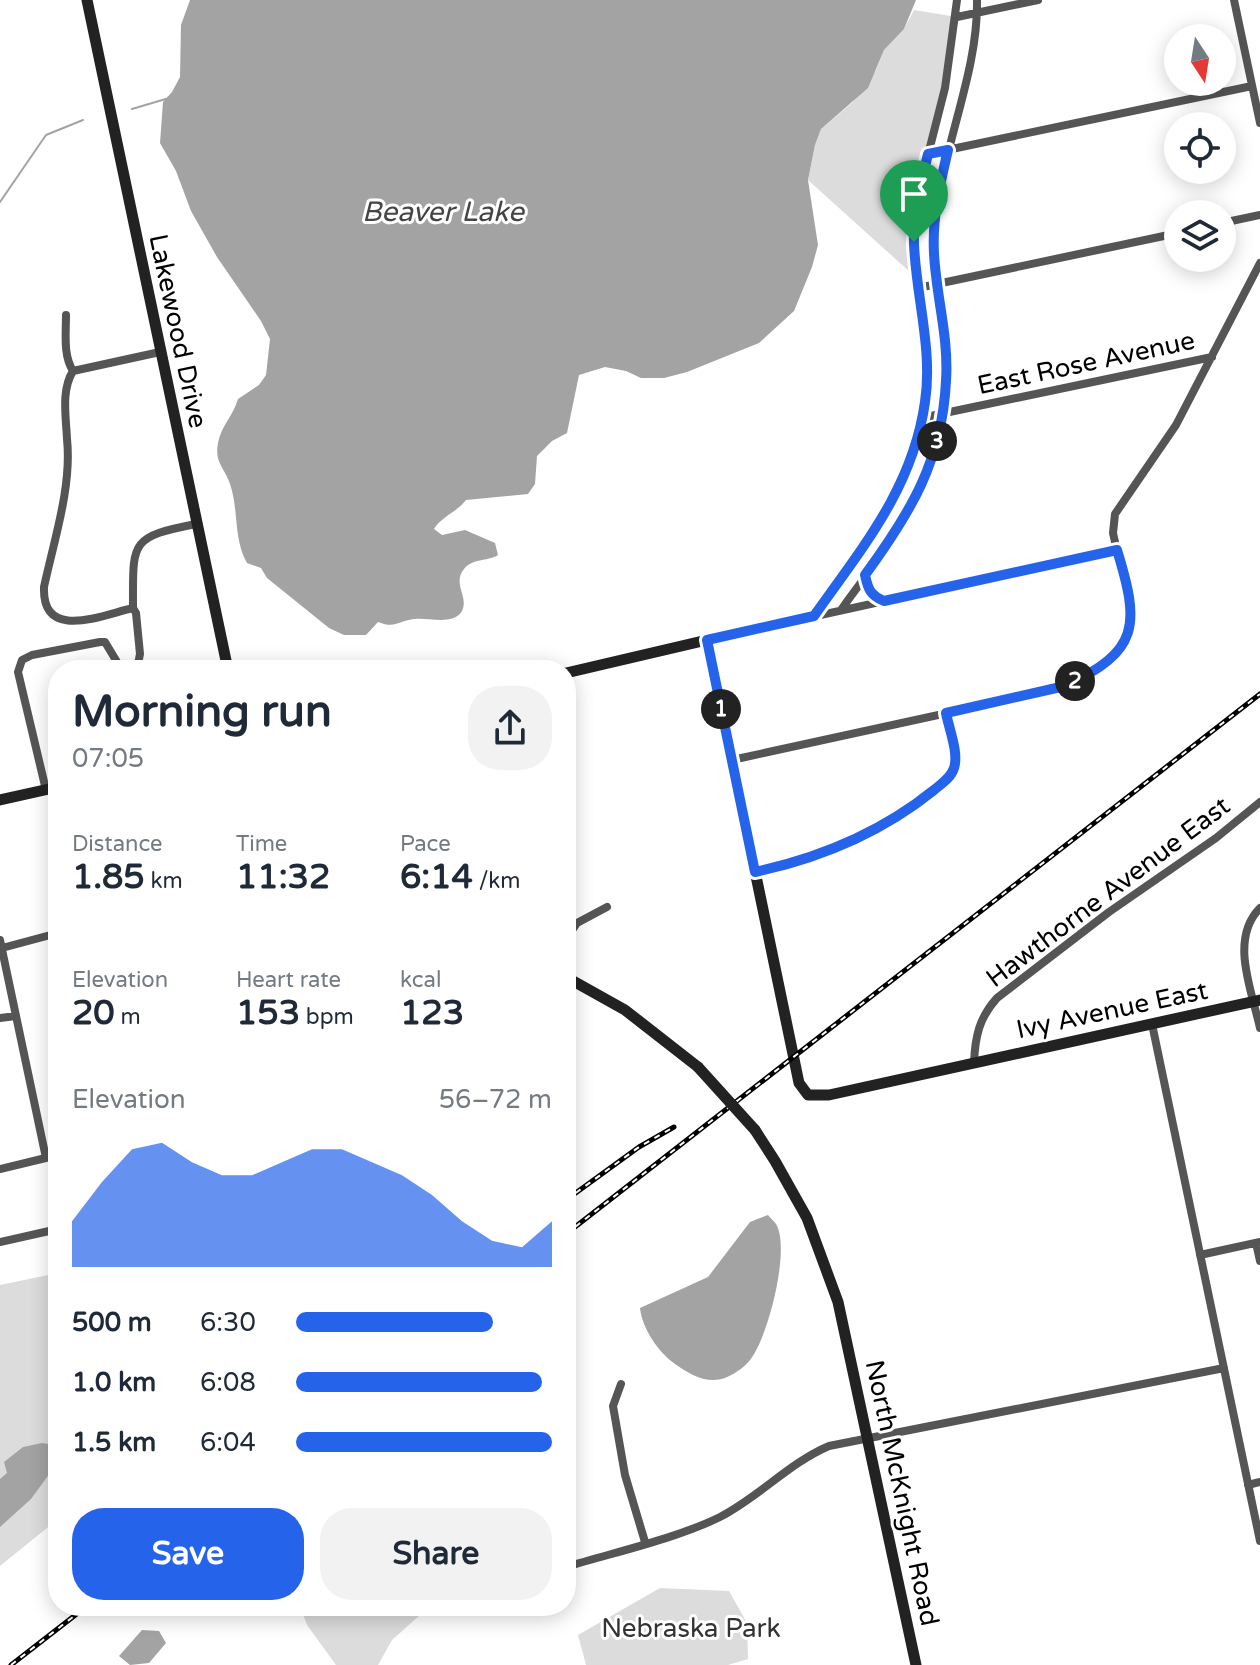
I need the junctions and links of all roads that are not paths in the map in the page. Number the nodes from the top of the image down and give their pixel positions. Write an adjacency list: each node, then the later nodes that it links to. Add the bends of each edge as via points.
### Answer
1 (87, 0): 19 (street, Lakewood Drive)
2 (957, 0): 7 (street)
3 (977, 0): 6 (street)
4 (1038, 0): 6 (street)
5 (1234, 0): 8 (street)
6 (977, 12): 7 (street); 10 (street)
7 (957, 17): 11 (street)
8 (1252, 86): 9 (street); 10 (street)
9 (1260, 123)
10 (948, 150): 11 (street); 16 (street, via 935,206)
11 (928, 154): 17 (street, via 916,202)
12 (1260, 215): 13 (street)
13 (1236, 220)
14 (1164, 236): 16 (street)
15 (1260, 263): 20 (street)
16 (937, 284): 17 (street); 22 (street, via 946,348)
17 (918, 288): 23 (street, via 926,345)
18 (66, 315): 21 (street, via 66,353)
19 (160, 352): 21 (street); 24 (street, Lakewood Drive)
20 (1212, 357): 22 (street, East Rose Avenue); 25 (street, via 1158,454 1115,514)
21 (73, 371): 28 (street, via 64,414 68,467 44,599 56,619 70,622)
22 (942, 414): 23 (street, East Rose Avenue); 26 (street, via 928,470 912,505)
23 (921, 418): 30 (street, via 910,464 890,508)
24 (196, 524): 28 (street, via 162,530 143,540 135,561); 34 (street, Lakewood Drive)
25 (1117, 550): 27 (street); 36 (street, via 1132,624 1127,640 1111,657 1083,677 1048,691)
26 (865, 575): 27 (street, via 872,596); 29 (street)
27 (884, 601): 29 (street)
28 (133, 608): 33 (street)
29 (841, 610): 30 (street)
30 (814, 616): 31 (street)
31 (707, 640): 35 (street); 37 (street)
32 (116, 660): 38 (street, via 100,642 22,660 18,672)
33 (139, 660)
34 (226, 660)
35 (576, 671)
36 (946, 713): 37 (street); 42 (street, via 956,762 946,780 858,837 803,860)
37 (732, 760): 42 (street)
38 (48, 774)
39 (48, 789): 40 (street)
40 (0, 800)
41 (1260, 802): 54 (street, Hawthorne Avenue East, via 997,998 977,1029)
42 (755, 872): 54 (street, Ivy Avenue East, via 799,1083 808,1095)
43 (607, 907): 45 (street)
44 (1260, 908): 49 (street, via 1244,945)
45 (576, 924)
46 (48, 935): 47 (street)
47 (1, 944): 50 (street)
48 (576, 983): 64 (street, North McKnight Road, bridge, via 625,1010 698,1067 755,1130 781,1170 831,1279)
49 (1257, 1001): 52 (street, Ivy Avenue East); 53 (street)
50 (16, 1016): 51 (street); 55 (street)
51 (0, 1018)
52 (1152, 1024): 54 (street, Ivy Avenue East); 60 (street)
53 (1260, 1028)
54 (974, 1063)
55 (46, 1158): 56 (street)
56 (0, 1169)
57 (48, 1231): 58 (street)
58 (0, 1242)
59 (1258, 1242): 60 (street); 61 (street)
60 (1200, 1255): 62 (street)
61 (1260, 1261)
62 (1224, 1368): 64 (street); 66 (street)
63 (621, 1384): 68 (street, via 613,1406 625,1475)
64 (868, 1437): 68 (street, via 817,1451 722,1516); 70 (street, North McKnight Road)
65 (1260, 1482): 66 (street)
66 (1248, 1485): 67 (street)
67 (1260, 1541)
68 (645, 1542): 69 (street)
69 (576, 1564)
70 (916, 1665)

